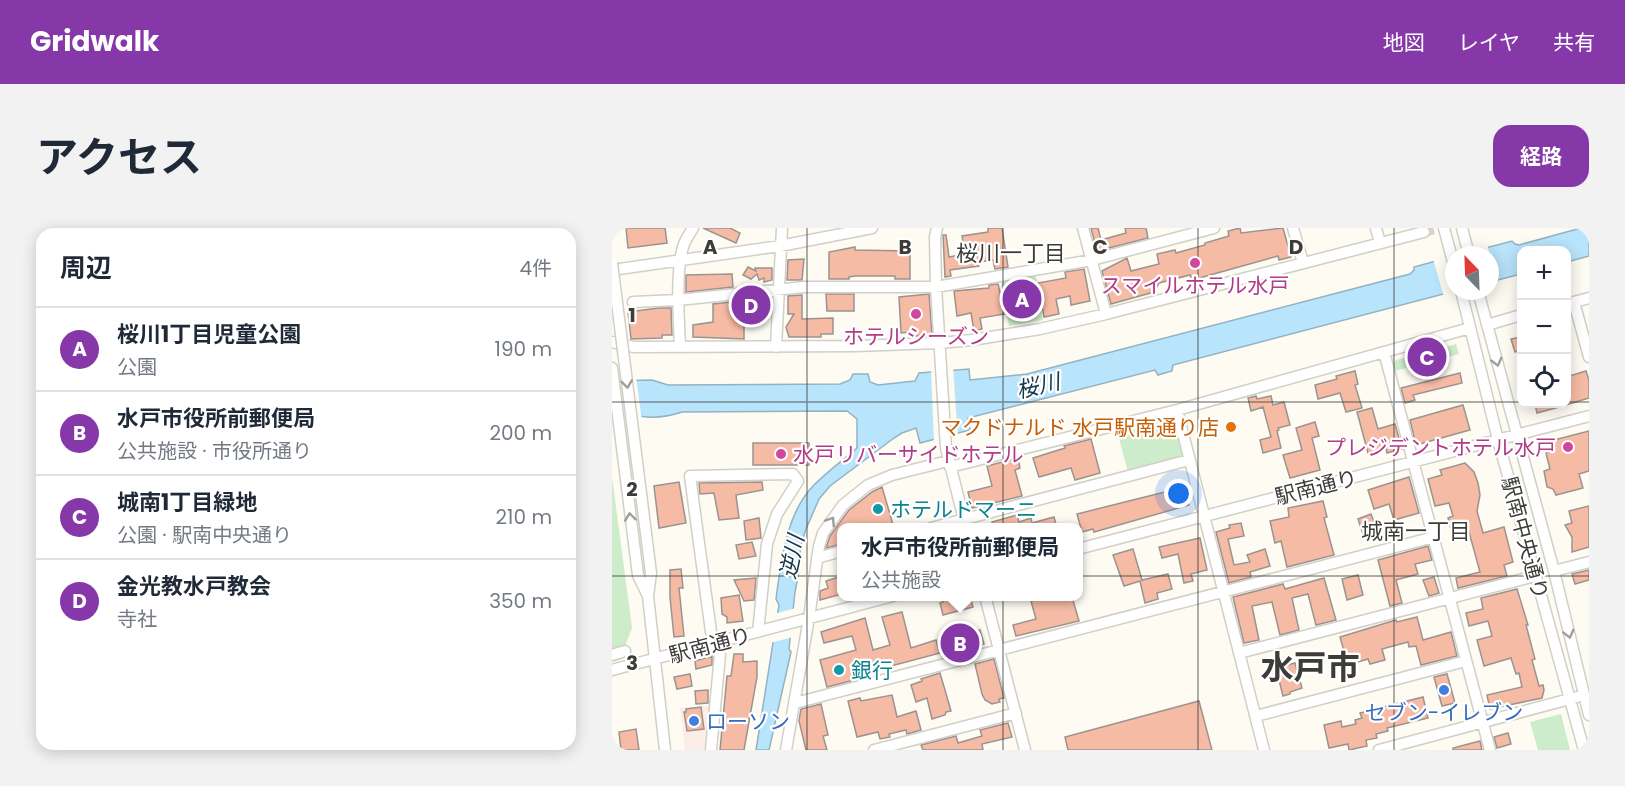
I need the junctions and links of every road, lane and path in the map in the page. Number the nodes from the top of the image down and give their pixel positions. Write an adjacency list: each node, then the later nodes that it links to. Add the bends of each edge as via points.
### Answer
1 (693, 228): 18 (street, via 683,245)
2 (782, 228): 14 (street)
3 (872, 228): 11 (street)
4 (937, 228): 22 (street)
5 (1083, 228): 17 (street)
6 (1214, 228): 17 (street)
7 (1293, 228): 20 (street)
8 (1376, 228): 13 (street)
9 (1444, 228): 15 (street)
10 (1462, 228): 16 (street)
11 (847, 230): 14 (street)
12 (1424, 232): 13 (street)
13 (1380, 243): 20 (street)
14 (780, 246): 18 (street); 23 (street)
15 (1449, 246)
16 (1467, 246)
17 (1092, 260): 22 (street); 31 (street)
18 (680, 261): 21 (street); 25 (street)
19 (612, 263): 59 (street, one-way to 59, bridge, via 651,573)
20 (1303, 263): 31 (street)
21 (612, 270)
22 (936, 286): 23 (street); 36 (street)
23 (780, 289): 25 (street); 38 (street)
24 (1589, 298): 29 (street)
25 (678, 300): 28 (street); 37 (street)
26 (1463, 300): 34 (street, 駅南中央通り)
27 (1480, 300): 33 (street, 駅南中央通り)
28 (633, 302)
29 (1571, 303)
30 (1571, 306): 40 (street)
31 (1106, 314): 36 (street, via 1040,329)
32 (1517, 316): 33 (street)
33 (1487, 325): 44 (street, 駅南中央通り, one-way to 44)
34 (1470, 328): 39 (street); 45 (street, 駅南中央通り)
35 (612, 342): 37 (street, via 634,347)
36 (940, 343): 38 (street); 48 (street)
37 (680, 347): 38 (street)
38 (776, 347)
39 (1384, 352): 42 (street); 47 (street)
40 (1589, 357)
41 (612, 368): 59 (street, one-way to 41, via 638,575)
42 (1177, 410): 46 (street); 48 (street)
43 (1589, 416): 44 (street, 駅南通り)
44 (1516, 436): 45 (street, 駅南通り); 56 (street, 駅南中央通り)
45 (1498, 440): 47 (street, 駅南通り); 57 (street, 駅南中央通り)
46 (1189, 460): 49 (street); 50 (street)
47 (1414, 462): 49 (street, 駅南通り); 51 (street)
48 (949, 464): 50 (street); 54 (street, one-way to 48, via 824,533 853,495 880,479)
49 (1204, 516): 52 (street, 駅南通り); 58 (street)
50 (965, 523)
51 (1434, 537): 58 (street); 60 (street)
52 (1083, 548)
53 (837, 552): 54 (street)
54 (817, 558): 63 (street)
55 (1589, 562): 56 (street)
56 (1554, 572): 73 (street, 駅南中央通り, one-way to 73)
57 (1535, 576): 60 (street); 74 (street, 駅南中央通り)
58 (1223, 591): 66 (street); 68 (street)
59 (648, 596): 70 (street)
60 (1450, 599): 68 (street); 71 (street)
61 (877, 601): 63 (street)
62 (986, 601): 66 (street)
63 (805, 619): 64 (street, 駅南通り); 75 (street)
64 (761, 631): 65 (street, 駅南通り); 65 (street, via 769,537 777,514 798,481 794,474 690,476)
65 (715, 645): 70 (street, 駅南通り); 81 (street, via 720,655)
66 (999, 650): 75 (street); 76 (street)
67 (625, 651): 69 (street)
68 (1239, 653): 78 (street)
69 (612, 655)
70 (656, 659): 72 (street, 駅南通り); 80 (street)
71 (1466, 661): 78 (street); 79 (street)
72 (612, 670)
73 (1586, 695): 74 (street); 77 (street, 駅南中央通り)
74 (1570, 699): 79 (street); 88 (street, 駅南中央通り)
75 (795, 702): 82 (street)
76 (1016, 713): 83 (street); 84 (street)
77 (1589, 715)
78 (1256, 716): 85 (street)
79 (1482, 723): 86 (street); 87 (street)
80 (665, 750)
81 (711, 750)
82 (786, 750)
83 (874, 750)
84 (1025, 750)
85 (1264, 750)
86 (1379, 750)
87 (1490, 750)
88 (1584, 750)

